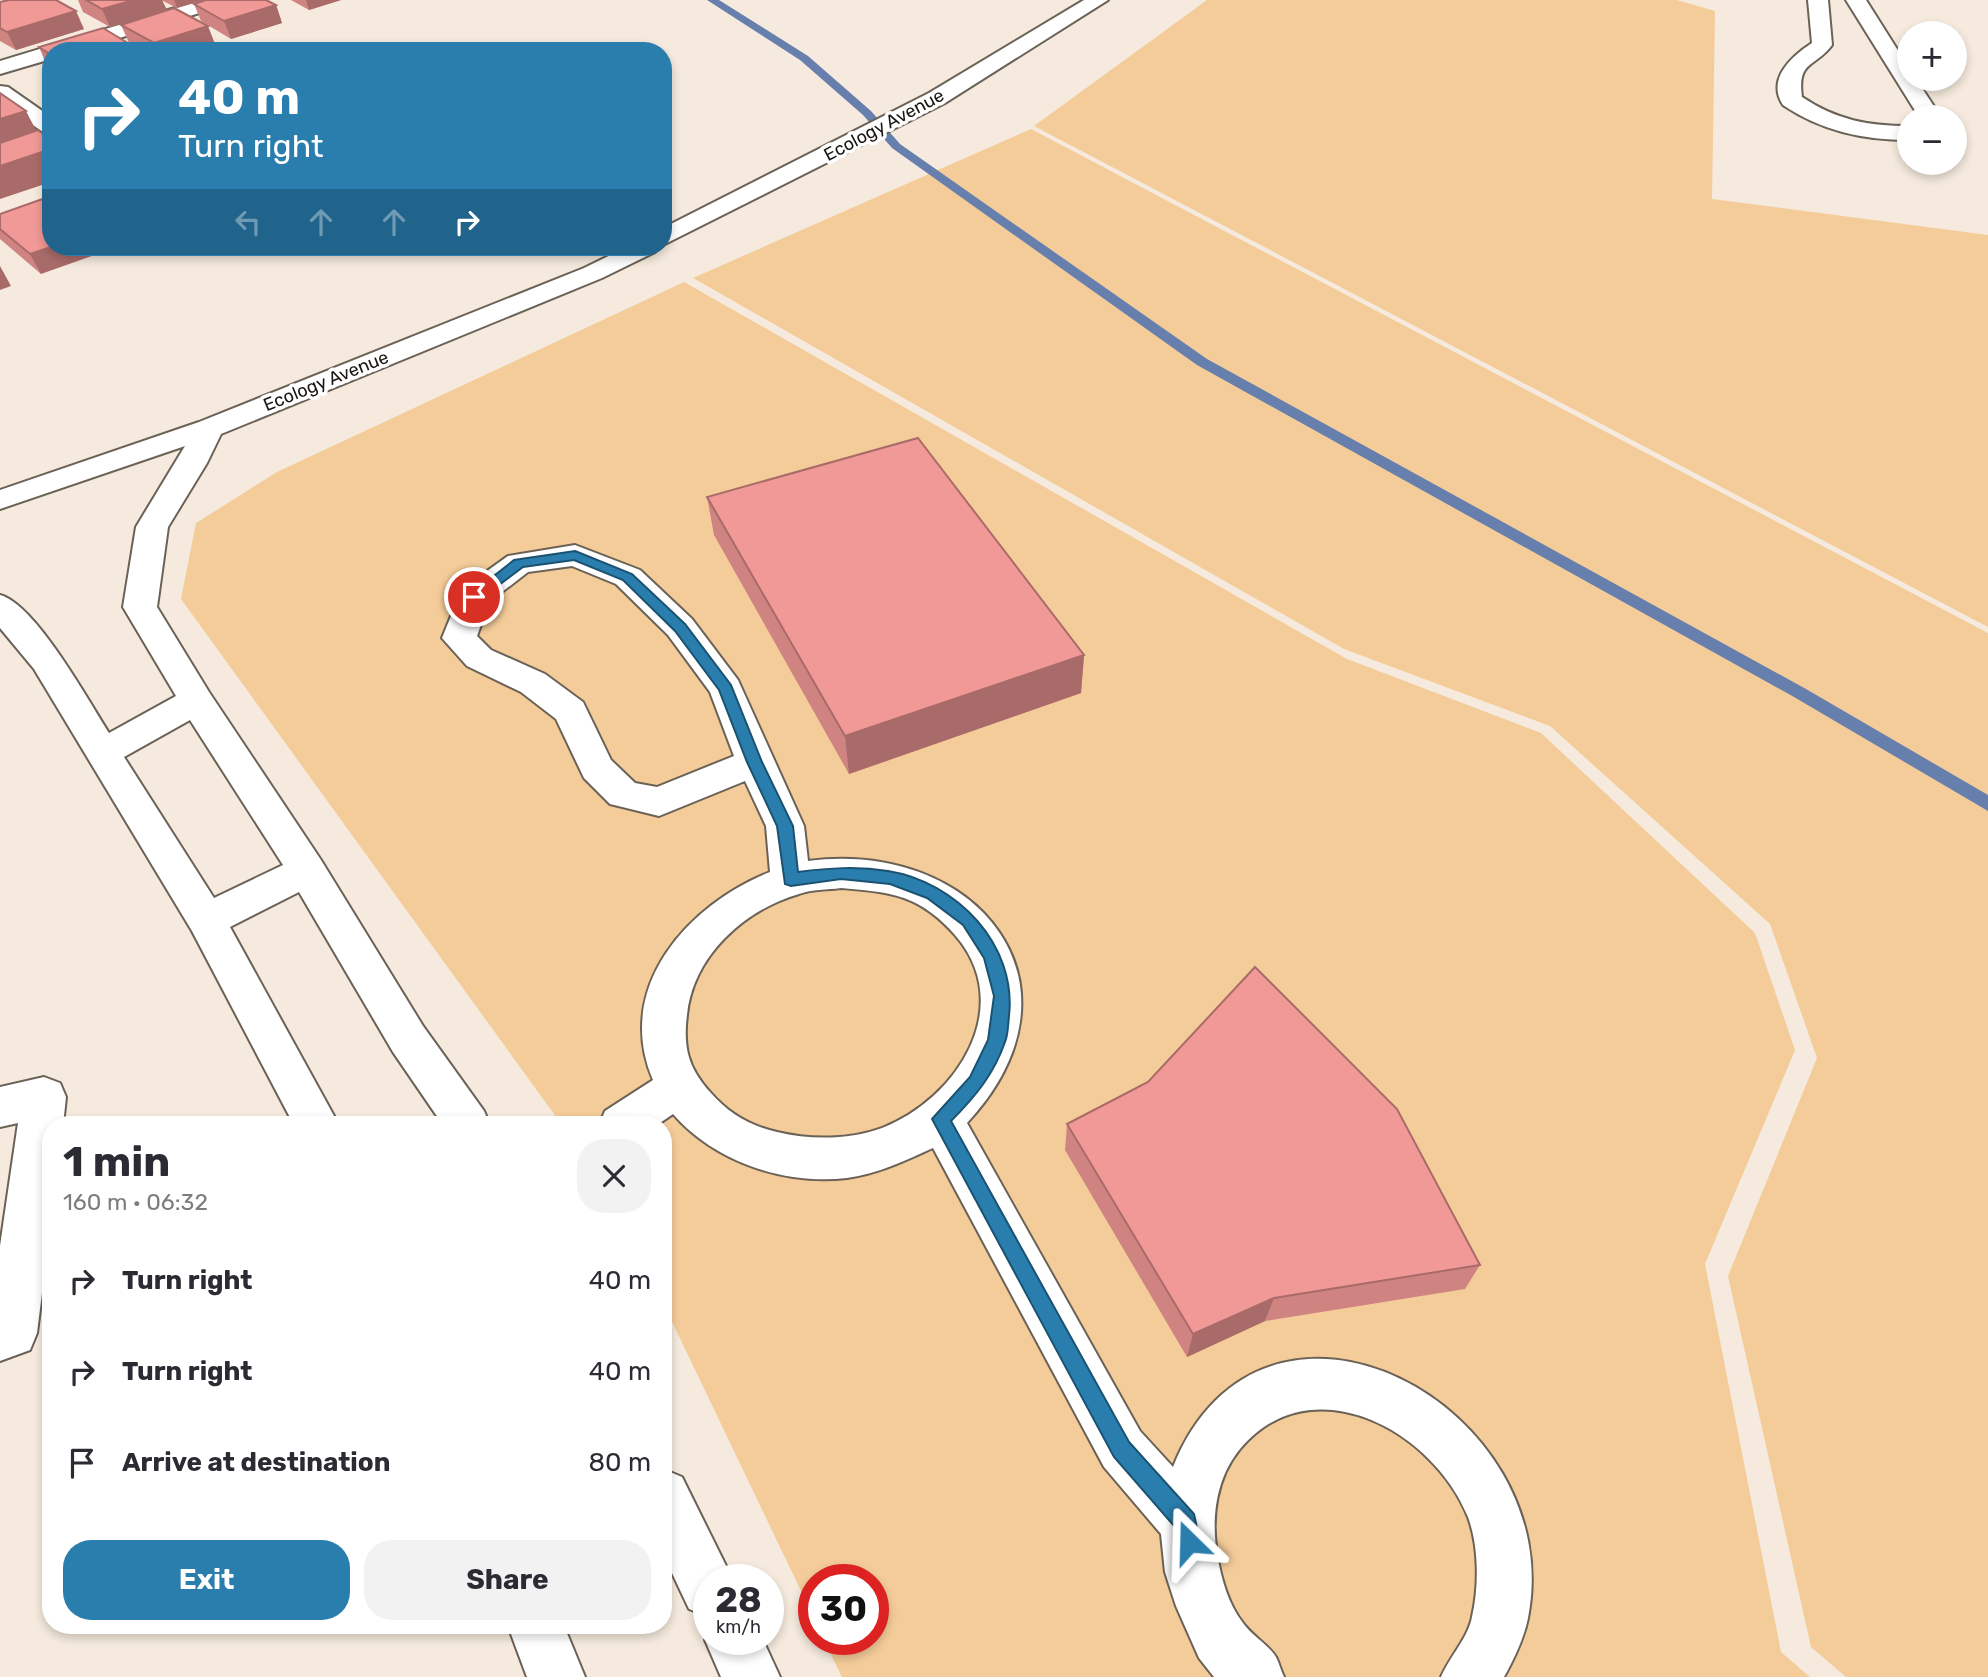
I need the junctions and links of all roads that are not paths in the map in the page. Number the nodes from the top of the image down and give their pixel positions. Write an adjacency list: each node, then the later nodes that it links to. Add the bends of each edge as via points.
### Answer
1 (221, 0): 5 (street)
2 (1098, 0): 12 (street, Ecology Avenue, via 937,98)
3 (1818, 0): 11 (street, via 1822,46 1791,70 1791,100 1825,122)
4 (1856, 0): 9 (street)
5 (85, 42)
6 (42, 55): 7 (street)
7 (0, 68)
8 (0, 92): 10 (street)
9 (1922, 105)
10 (42, 121)
11 (1897, 132)
12 (672, 234)
13 (628, 256): 14 (street, Ecology Avenue)
14 (209, 428): 15 (street, Ecology Avenue); 17 (street, via 152,527 140,607)
15 (0, 500)
16 (0, 606): 18 (street, via 46,661)
17 (196, 701): 18 (street); 20 (street)
18 (103, 752): 22 (street)
19 (755, 762): 19 (street, via 726,689 680,627 628,577 575,555 519,563 474,597 459,638 479,658 533,683 570,711 597,768 623,794 659,802); 21 (street, via 785,826)
20 (307, 871): 22 (street); 26 (street, via 408,1039)
21 (791, 880): 23 (street, via 747,898 709,926 681,961 664,1002 664,1045); 28 (street, via 841,873 891,878 933,894 969,921 992,956 1003,996 997,1041 976,1083)
22 (206, 920): 25 (street)
23 (678, 1087): 27 (street); 28 (street, via 706,1120 747,1144 795,1158 846,1157 896,1145)
24 (0, 1107): 29 (street, via 44,1097 12,1333)
25 (312, 1116)
26 (462, 1116)
27 (634, 1116)
28 (941, 1119): 31 (street, via 1122,1449)
29 (0, 1336)
30 (672, 1514): 32 (street)
31 (1186, 1522): 37 (street, via 1195,1582 1215,1629); 38 (street, via 1195,1473 1219,1432 1252,1402 1294,1385 1339,1383 1385,1396 1429,1422 1465,1460 1492,1509 1504,1562 1500,1621)
32 (696, 1564)
33 (539, 1634): 35 (street)
34 (740, 1655): 36 (street)
35 (556, 1677)
36 (751, 1677)
37 (1255, 1677)
38 (1470, 1677)

